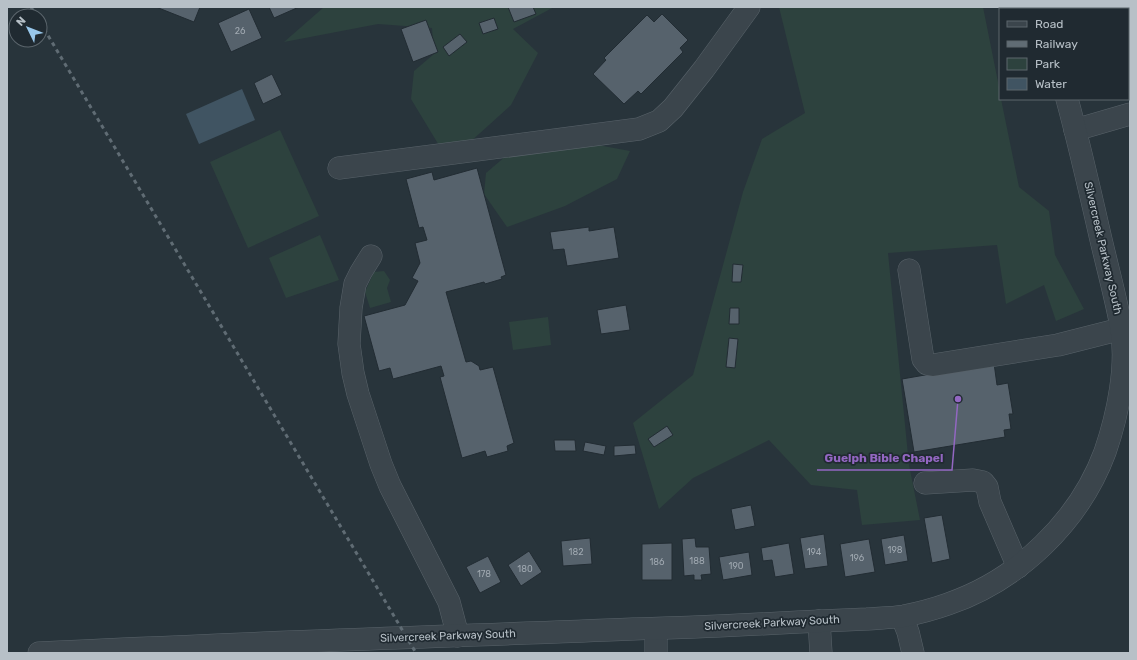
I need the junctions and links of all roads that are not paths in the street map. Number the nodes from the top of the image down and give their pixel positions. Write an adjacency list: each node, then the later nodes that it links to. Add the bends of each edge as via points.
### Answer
1 (750, 7): 5 (street, via 674,108 659,120 639,129)
2 (1067, 100): 4 (street, Silvercreek Parkway South)
3 (1130, 114): 4 (street)
4 (1075, 130): 8 (street, Silvercreek Parkway South)
5 (339, 168)
6 (371, 256): 14 (street, via 355,284 351,308 349,344 358,394 384,473 449,602)
7 (909, 270): 8 (street, via 923,359 927,364 1058,345)
8 (1121, 329): 10 (street, Silvercreek Parkway South, via 1120,392 1116,414 1098,469 1066,520)
9 (925, 483): 10 (street, via 973,480 983,482)
10 (1018, 567): 11 (street, Silvercreek Parkway South, via 965,597)
11 (902, 617): 12 (street, Silvercreek Parkway South); 20 (street)
12 (819, 621): 13 (street, Silvercreek Parkway South); 19 (street)
13 (656, 629): 14 (street, Silvercreek Parkway South); 18 (street)
14 (458, 636): 15 (street, Silvercreek Parkway South)
15 (376, 646): 16 (street, Silvercreek Parkway South)
16 (316, 647): 17 (street, Silvercreek Parkway South, via 196,645)
17 (39, 653)
18 (656, 653)
19 (821, 653)
20 (913, 653)

